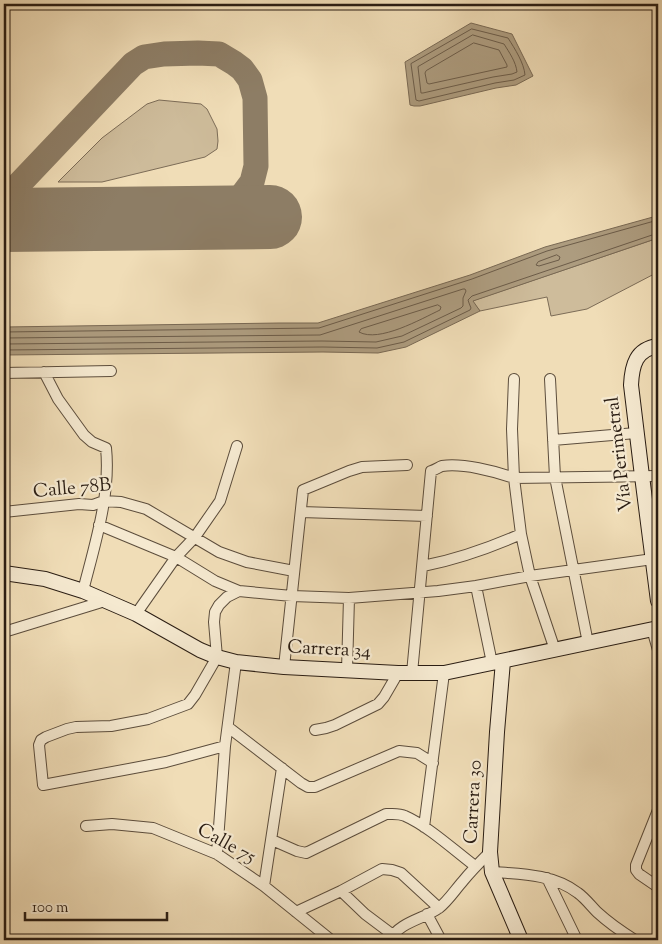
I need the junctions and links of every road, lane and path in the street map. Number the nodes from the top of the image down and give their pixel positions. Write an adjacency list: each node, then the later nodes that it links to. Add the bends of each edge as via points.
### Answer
1 (658, 346): 7 (main road, Vía Perimetral, via 643,352 635,360 631,385)
2 (111, 370): 3 (street)
3 (44, 372): 4 (street); 15 (street, via 58,399 84,435 106,448)
4 (4, 373)
5 (514, 379): 14 (street)
6 (550, 379): 8 (street)
7 (636, 434): 8 (street); 11 (main road, Vía Perimetral)
8 (553, 440): 13 (street)
9 (237, 446): 21 (street, via 220,501)
10 (407, 464): 17 (street, via 349,470 306,488 303,490)
11 (642, 476): 12 (street); 13 (street); 23 (main road, Vía Perimetral)
12 (658, 476)
13 (555, 477): 14 (street); 25 (street)
14 (514, 478): 18 (street, via 464,466 441,466 432,471); 20 (street)
15 (104, 501): 16 (street, Calle 78B, via 93,505); 19 (street); 21 (street, Calle 78B, via 146,509)
16 (4, 512)
17 (301, 512): 18 (street); 26 (street)
18 (427, 516): 24 (street)
19 (99, 525): 22 (street); 31 (street)
20 (521, 534): 24 (street, via 473,554); 28 (street)
21 (195, 537): 22 (street); 26 (street, Calle 78B, via 219,552 247,562)
22 (176, 557): 30 (street, via 215,581); 37 (street)
23 (652, 559): 25 (street); 35 (main road, Vía Perimetral)
24 (422, 566): 32 (street)
25 (574, 570): 28 (street); 40 (street)
26 (294, 571): 33 (street)
27 (6, 576): 31 (main road, Carrera 34, via 45,579)
28 (530, 576): 29 (street); 41 (street)
29 (476, 586): 32 (street); 45 (street)
30 (239, 591): 33 (street); 43 (street, via 227,597 215,612)
31 (83, 592): 36 (main road, Carrera 34)
32 (420, 593): 34 (street); 49 (street)
33 (292, 596): 34 (street); 46 (street)
34 (349, 598): 47 (street)
35 (658, 600)
36 (106, 601): 37 (main road, Carrera 34); 39 (street)
37 (136, 614): 43 (main road, Carrera 34)
38 (655, 629): 40 (main road, Carrera 34); 42 (street)
39 (4, 632)
40 (588, 643): 41 (main road, Carrera 34)
41 (555, 650): 45 (main road, Carrera 34)
42 (658, 650)
43 (217, 657): 44 (main road, Carrera 34); 53 (street, via 188,704 148,719 111,726 76,727 41,740 43,785 166,762)
44 (236, 662): 46 (main road, Carrera 34); 51 (street)
45 (498, 662): 50 (main road, Carrera 34); 60 (main road, Carrera 30)
46 (284, 667): 47 (main road, Carrera 34)
47 (347, 670): 48 (main road, Carrera 34)
48 (398, 673): 49 (main road, Carrera 34); 52 (street, via 378,704 335,725)
49 (412, 673): 50 (main road, Carrera 34)
50 (444, 673): 54 (street)
51 (228, 727): 53 (street); 55 (street)
52 (316, 730)
53 (225, 746): 61 (street)
54 (432, 763): 55 (street, via 417,753 400,751 315,787 301,783); 58 (street)
55 (282, 768): 59 (street)
56 (658, 810): 66 (street, via 636,870)
57 (86, 826): 61 (street, Calle 75, via 112,824 153,828)
58 (424, 827): 59 (street, via 396,813 386,814 306,852 297,852); 62 (street)
59 (272, 840): 65 (street)
60 (490, 852): 62 (street); 63 (main road, Carrera 30)
61 (217, 854): 65 (street, Calle 75)
62 (475, 866): 68 (street)
63 (492, 872): 64 (street); 74 (main road, Carrera 30)
64 (547, 878): 75 (street); 76 (street, via 578,893 598,913)
65 (264, 886): 69 (street, Calle 75)
66 (658, 887)
67 (341, 891): 68 (street, via 382,870 392,870 401,873); 69 (street); 71 (street)
68 (439, 908): 70 (street)
69 (296, 912): 72 (street, Calle 75)
70 (427, 914): 71 (street, via 403,927); 73 (street)
71 (392, 938)
72 (331, 940)
73 (441, 940)
74 (521, 940)
75 (577, 940)
76 (635, 940)

